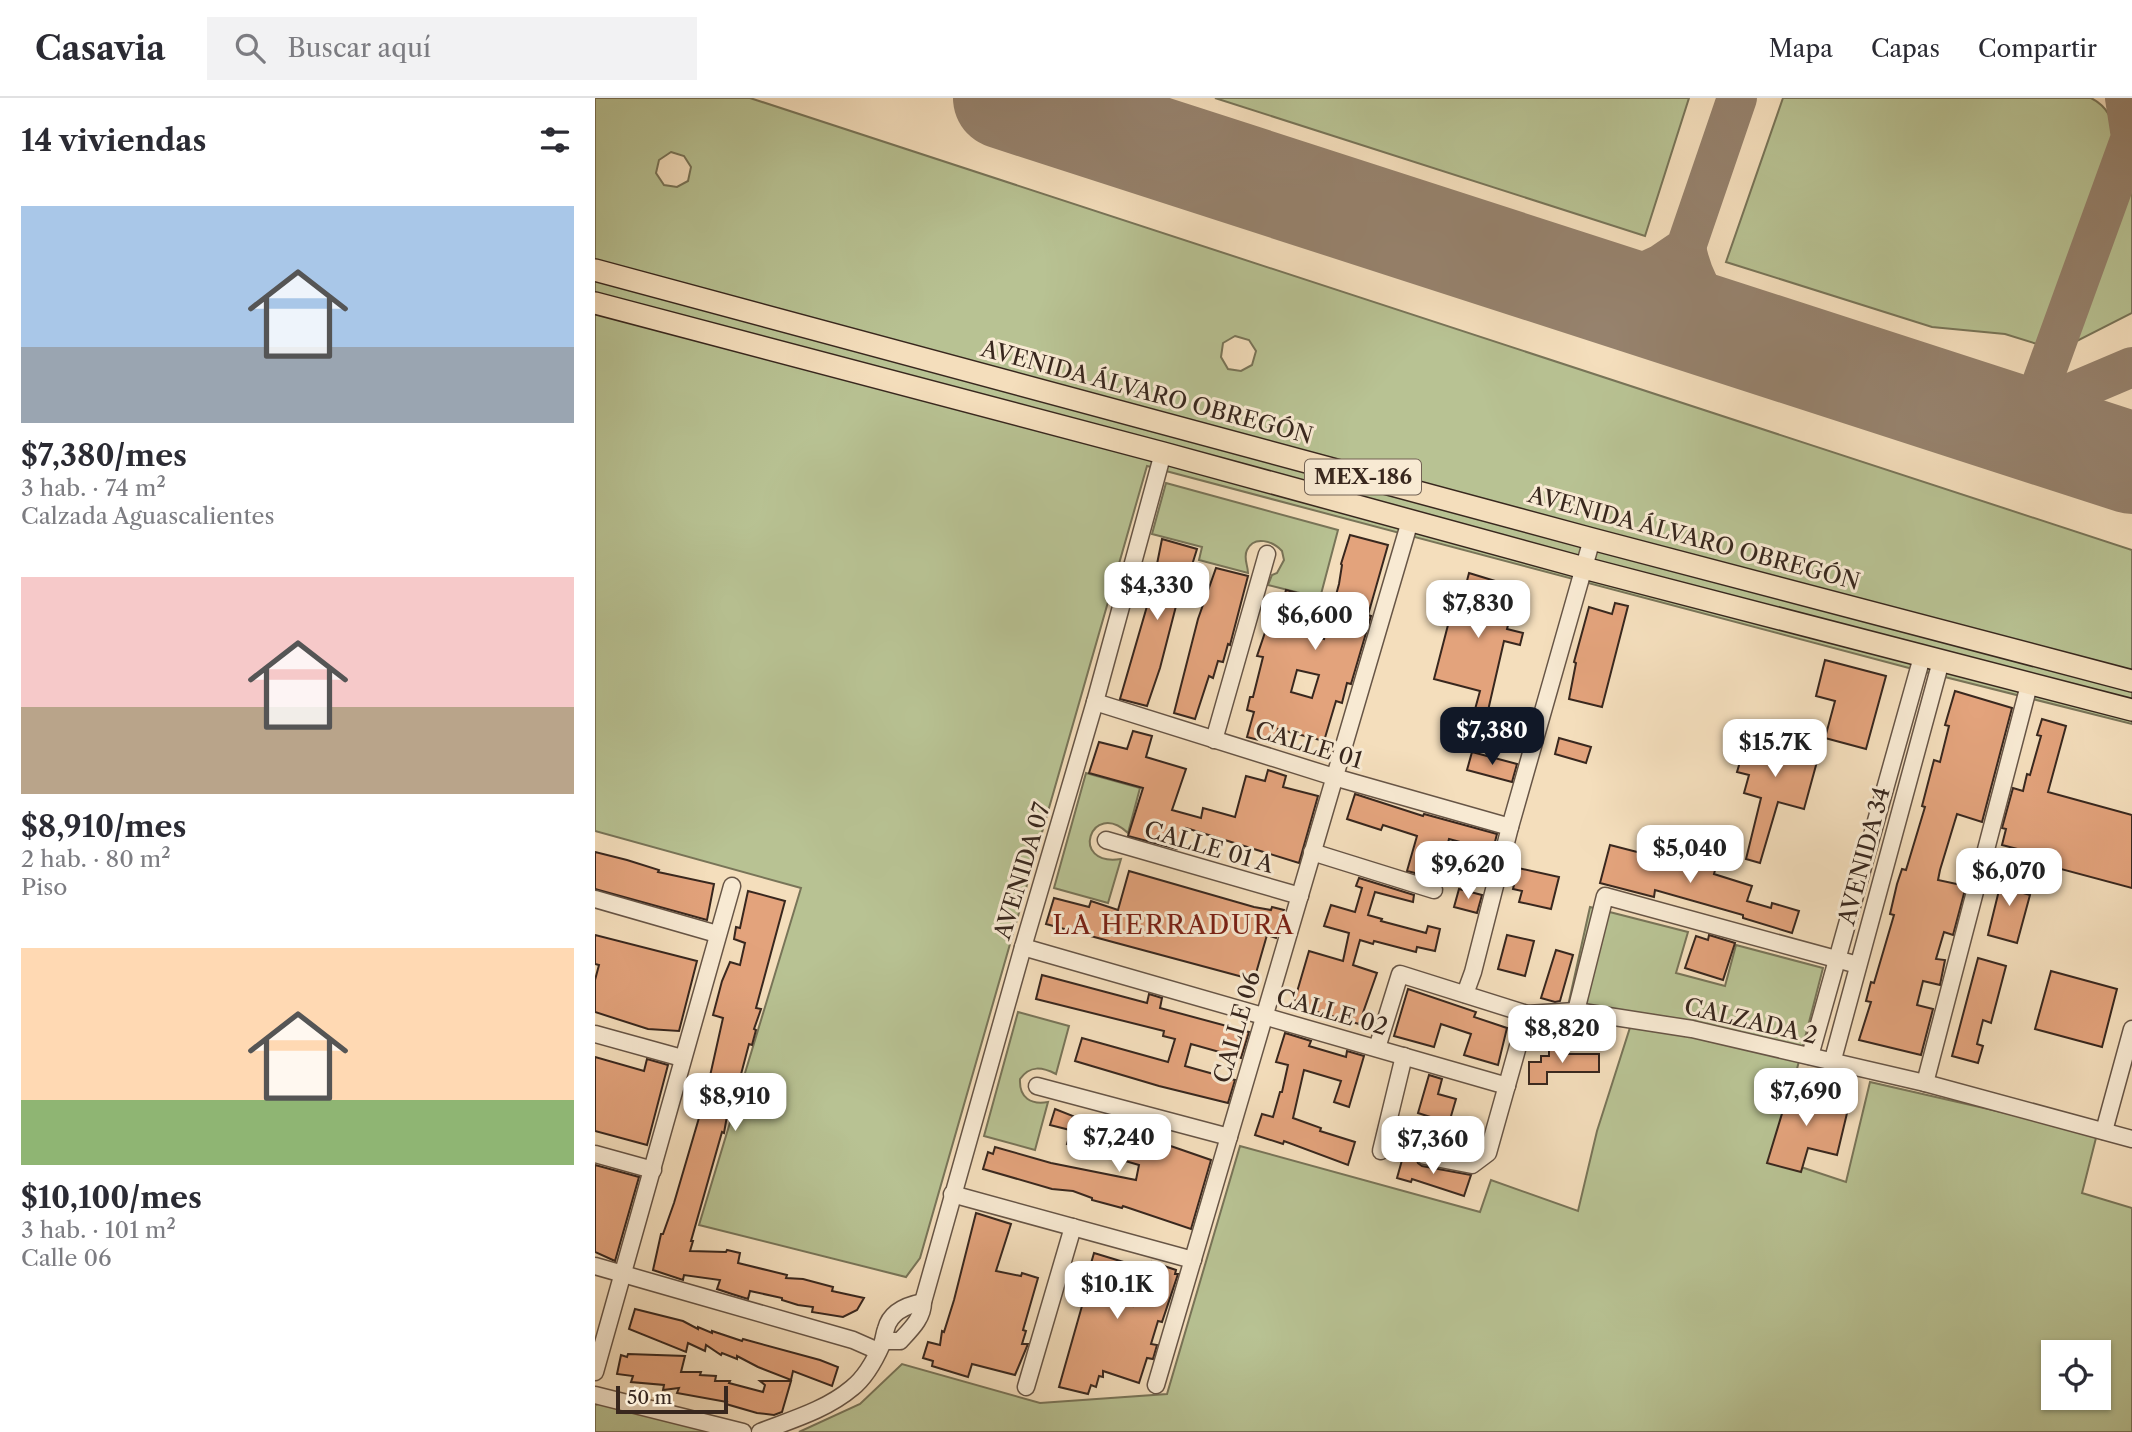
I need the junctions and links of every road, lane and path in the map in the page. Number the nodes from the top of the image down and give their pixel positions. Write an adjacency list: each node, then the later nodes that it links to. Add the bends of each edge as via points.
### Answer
1 (595, 270): 5 (main road, AVENIDA ÁLVARO OBREGÓN / MEX-186)
2 (595, 303): 3 (main road, MEX-186)
3 (1163, 453): 4 (main road, MEX-186); 11 (street, AVENIDA 07)
4 (1410, 521): 7 (main road, MEX-186); 15 (street, CALLE 06)
5 (1593, 539): 7 (street); 9 (main road, AVENIDA ÁLVARO OBREGÓN / MEX-186)
6 (1267, 554): 13 (street)
7 (1584, 568): 8 (main road, MEX-186); 17 (street)
8 (1931, 659): 10 (main road, MEX-186); 14 (street, AVENIDA 34); 16 (street, AVENIDA 34)
9 (2132, 681)
10 (2029, 685): 12 (main road, MEX-186); 40 (street)
11 (1095, 702): 13 (street, CALLE 01); 25 (street, AVENIDA 07)
12 (2132, 710)
13 (1214, 740): 15 (street, CALLE 01)
14 (1888, 776): 16 (street); 26 (street, AVENIDA 34)
15 (1335, 778): 17 (street, CALLE 01); 19 (street, CALLE 06)
16 (1908, 782): 27 (street, AVENIDA 34)
17 (1510, 827): 28 (street)
18 (1106, 840): 22 (street, CALLE 01 A)
19 (1313, 852): 21 (street); 22 (street, CALLE 06)
20 (732, 886): 24 (street)
21 (1434, 890)
22 (1300, 896): 31 (street, CALLE 06)
23 (595, 899): 24 (street)
24 (717, 934): 38 (street)
25 (1023, 947): 31 (street, CALLE 02); 50 (street, AVENIDA 07)
26 (1836, 960): 27 (street); 29 (street, via 1605,896); 37 (street, AVENIDA 34)
27 (1858, 965): 39 (street, AVENIDA 34)
28 (1465, 994): 30 (street, CALZADA 2); 34 (street, CALZADA 2, via 1400,974)
29 (1576, 1011): 30 (street, CALZADA 2); 37 (street, CALZADA 2, via 1692,1029)
30 (1527, 1014): 42 (street)
31 (1264, 1016): 34 (street, CALLE 02); 44 (street, CALLE 06)
32 (2132, 1029): 35 (street)
33 (595, 1034): 38 (street)
34 (1377, 1048): 36 (street, CALLE 02)
35 (2129, 1049): 43 (street)
36 (1404, 1056): 42 (street, CALLE 02); 46 (street)
37 (1810, 1056): 39 (street, CALZADA 2)
38 (682, 1058): 49 (street)
39 (1832, 1063): 40 (street, CALZADA 2)
40 (1926, 1083): 43 (street, CALZADA 2)
41 (1037, 1086): 44 (street)
42 (1507, 1086): 48 (street, via 1488,1153 1472,1165)
43 (2104, 1131): 45 (street, CALZADA 2)
44 (1229, 1137): 52 (street, CALLE 06)
45 (2132, 1139)
46 (1381, 1151)
47 (595, 1154): 49 (street)
48 (1425, 1156)
49 (653, 1170): 54 (street)
50 (952, 1194): 51 (street); 55 (street, AVENIDA 07)
51 (1073, 1227): 52 (street); 59 (street)
52 (1193, 1260): 58 (street, CALLE 06)
53 (595, 1266): 54 (street)
54 (623, 1274): 56 (street); 57 (street)
55 (923, 1302): 56 (street, AVENIDA 07, via 923,1311 900,1340); 56 (street, via 891,1317)
56 (881, 1346): 62 (street, via 871,1367 831,1403)
57 (595, 1372)
58 (1156, 1385)
59 (1026, 1387)
60 (595, 1395): 61 (street)
61 (743, 1432)
62 (760, 1432)

